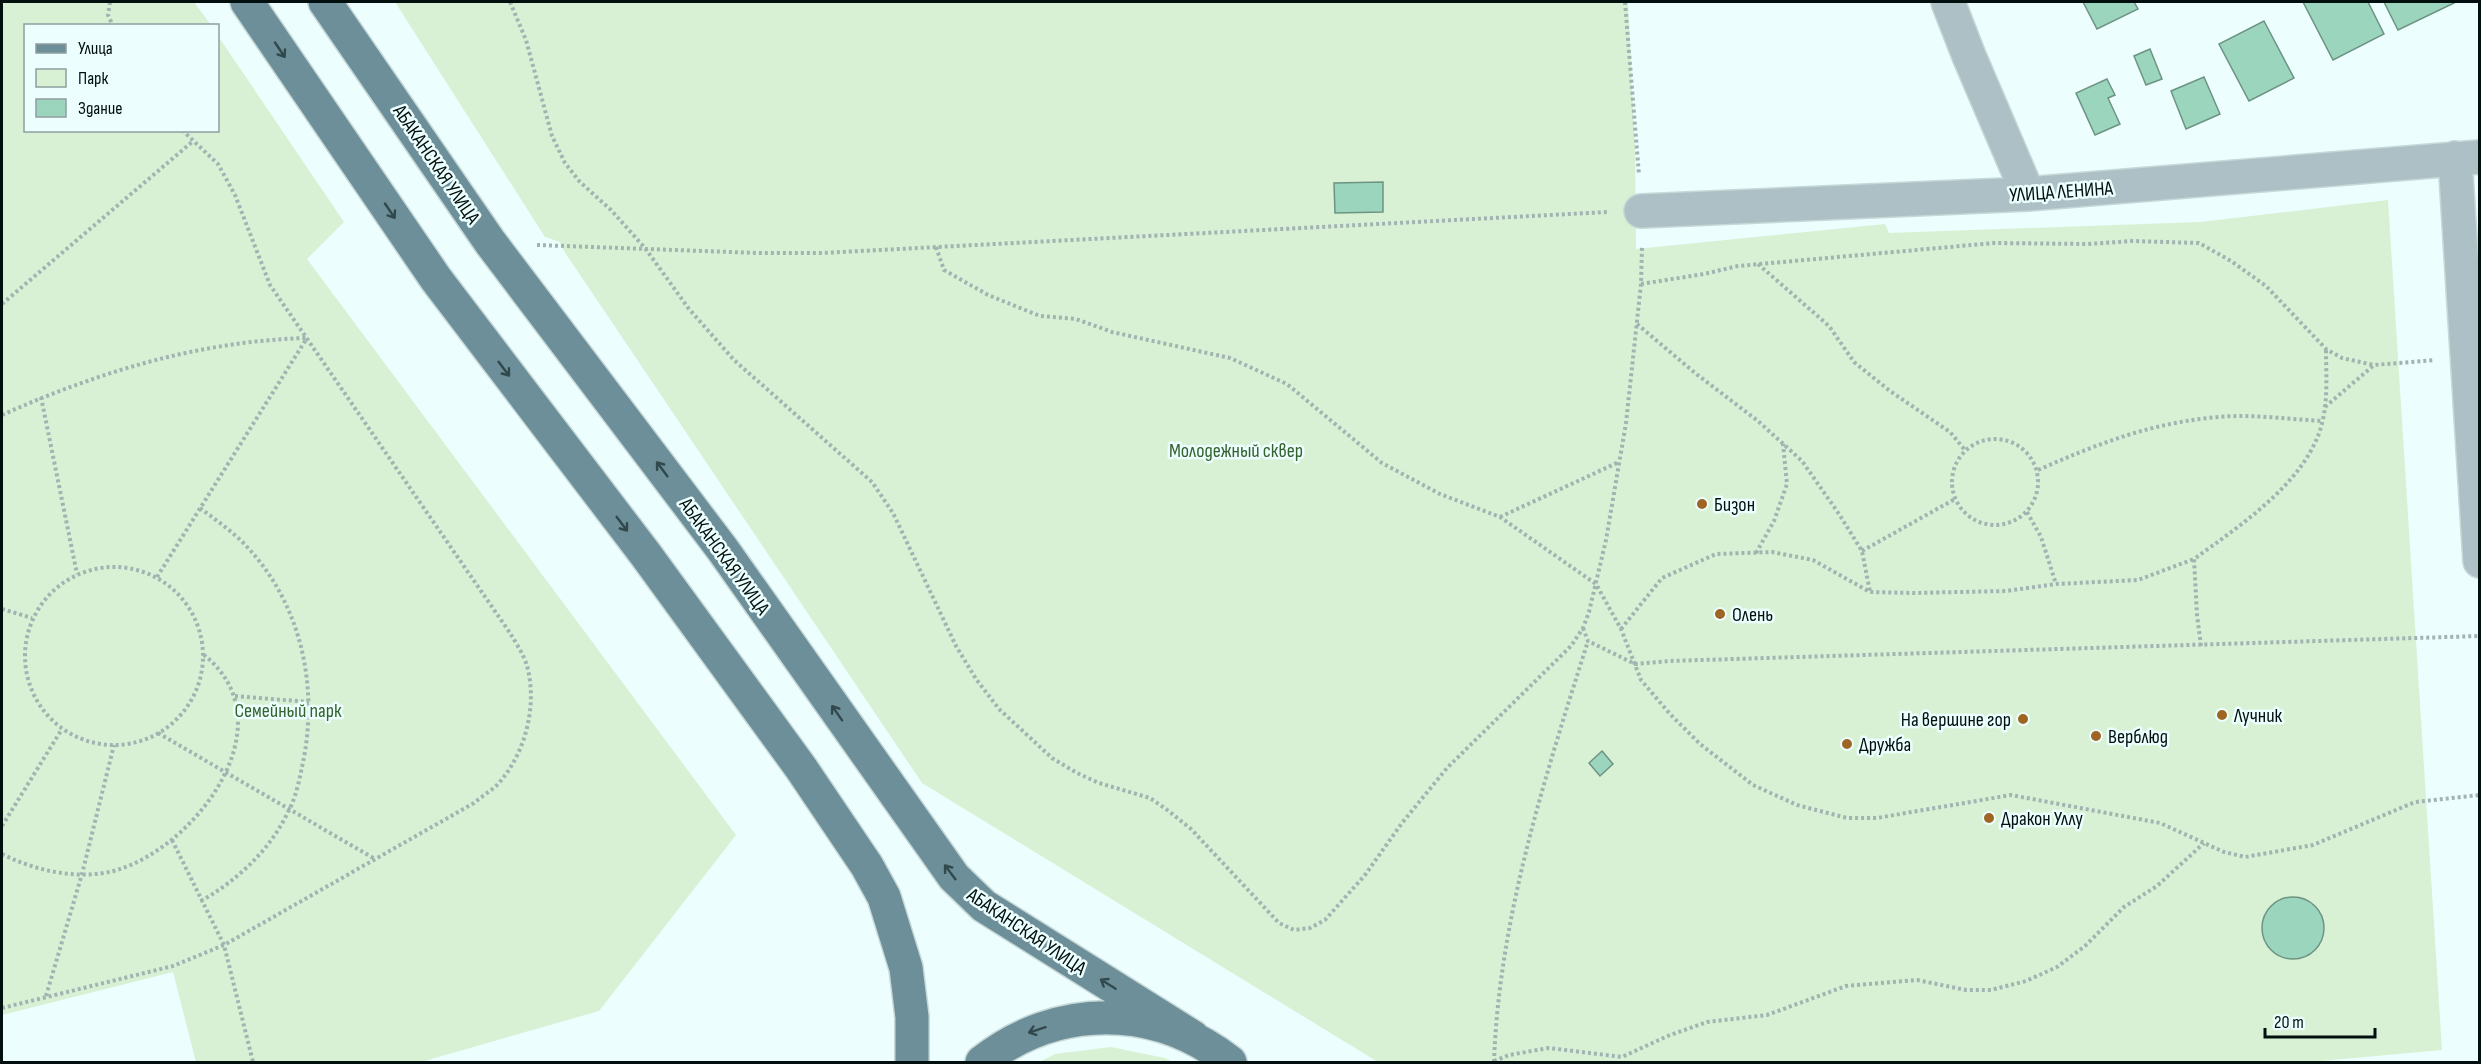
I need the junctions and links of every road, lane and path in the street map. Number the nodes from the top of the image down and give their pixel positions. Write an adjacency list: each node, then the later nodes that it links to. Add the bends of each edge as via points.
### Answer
1 (110, 2): 7 (path, via 108,15)
2 (247, 2): 75 (main road, one-way to 75, via 436,279 660,574 867,866 884,897 906,968)
3 (326, 2): 73 (main road, АБАКАНСКАЯ УЛИЦА, one-way to 3, via 984,906 954,877 723,550 490,242)
4 (510, 2): 15 (path, via 526,40 552,136 565,163)
5 (1625, 2): 12 (path)
6 (1948, 2): 11 (street)
7 (112, 24)
8 (184, 132): 9 (path)
9 (192, 142): 18 (path); 20 (path, via 218,164 235,195 270,285)
10 (2467, 157): 11 (street, УЛИЦА ЛЕНИНА); 22 (street)
11 (2028, 194): 12 (street, УЛИЦА ЛЕНИНА)
12 (1641, 211): 14 (path); 17 (path)
13 (527, 245): 15 (path)
14 (936, 247): 15 (path, via 822,253); 36 (path, via 944,270 988,295 1040,316 1076,319 1112,332 1230,358 1287,384 1382,463 1440,494)
15 (645, 248): 48 (path, via 689,309 734,360 873,482 893,513 956,646 999,709 1052,758 1099,783 1150,798 1166,809 1279,923 1294,930 1310,928 1325,920 1365,875 1447,768 1571,646)
16 (1758, 263): 17 (path); 21 (path, via 1994,243 2199,243 2266,286); 29 (path, via 1830,327 1854,362 1950,432)
17 (1641, 284): 19 (path)
18 (2, 304)
19 (1637, 324): 28 (path); 30 (path)
20 (307, 338): 24 (path, via 201,349); 34 (path); 67 (path, via 510,633 527,665 531,698 526,732 515,762 474,803)
21 (2326, 349): 23 (path, via 2342,358); 25 (path)
22 (2467, 358): 23 (path); 32 (street)
23 (2374, 365): 25 (path)
24 (41, 397): 26 (path); 41 (path)
25 (2325, 407): 27 (path)
26 (2, 415)
27 (2323, 421): 31 (path, via 2208,417 2114,438); 39 (path, via 2314,447 2298,472)
28 (1783, 444): 37 (path, via 1802,461); 38 (path, via 1787,484 1774,521)
29 (1965, 450): 31 (path, via 1992,438 2007,440 2026,451); 33 (path, via 1953,469)
30 (1619, 462): 36 (path); 43 (path)
31 (2038, 470): 35 (path, via 2038,493)
32 (2477, 475): 40 (street)
33 (1954, 499): 35 (path, via 1971,519 1985,525 2014,522); 37 (path)
34 (200, 508): 42 (path); 56 (path, via 250,550 277,589 298,633)
35 (2027, 512): 44 (path, via 2041,537)
36 (1500, 517): 43 (path)
37 (1862, 550): 45 (path)
38 (1756, 553): 45 (path, via 1813,560); 49 (path, via 1716,554 1662,578)
39 (2194, 559): 44 (path, via 2138,580); 52 (path)
40 (2480, 561)
41 (77, 574): 42 (path, via 124,567); 47 (path, via 46,597)
42 (157, 577): 53 (path, via 187,604 201,633)
43 (1596, 584): 48 (path); 49 (path)
44 (2056, 585): 45 (path, via 2006,591)
45 (1870, 592)
46 (2, 609): 47 (path)
47 (32, 618): 57 (path, via 25,657 28,679 40,707)
48 (1583, 628): 51 (path)
49 (1621, 629): 54 (path)
50 (2480, 636): 52 (path)
51 (1588, 641): 54 (path); 77 (path, via 1535,816 1504,960)
52 (2201, 646): 54 (path)
53 (204, 655): 55 (path, via 221,670); 58 (path, via 195,694 176,720)
54 (1635, 664): 65 (path, via 1641,680 1700,744 1753,785 1797,805 1847,818 1877,818 2011,795 2136,817)
55 (235, 696): 56 (path); 60 (path, via 239,728)
56 (309, 702): 62 (path, via 304,758)
57 (62, 729): 59 (path, via 90,742); 63 (path)
58 (158, 733): 59 (path, via 135,743); 60 (path)
59 (114, 745): 68 (path)
60 (226, 772): 62 (path); 64 (path, via 197,814)
61 (2480, 795): 65 (path, via 2415,802 2313,845 2245,857)
62 (290, 809): 67 (path); 69 (path, via 242,873)
63 (2, 826)
64 (172, 840): 68 (path, via 146,858 117,870); 69 (path)
65 (2204, 843): 77 (path, via 2157,886 2124,907 2085,946 2057,967 2026,981 1991,990 1966,990 1917,980 1846,986 1767,1014 1707,1022 1622,1057 1549,1048 1509,1055)
66 (2, 854): 68 (path, via 20,864)
67 (376, 859): 70 (path)
68 (82, 874): 71 (path)
69 (201, 901): 70 (path)
70 (224, 945): 71 (path, via 173,966); 74 (path)
71 (45, 997): 72 (path)
72 (2, 1008)
73 (1217, 1053): 76 (main road, one-way to 76, via 1156,1024 1124,1018 1091,1018 1058,1023 1027,1034)
74 (253, 1062)
75 (912, 1062)
76 (982, 1062)
77 (1494, 1062)

